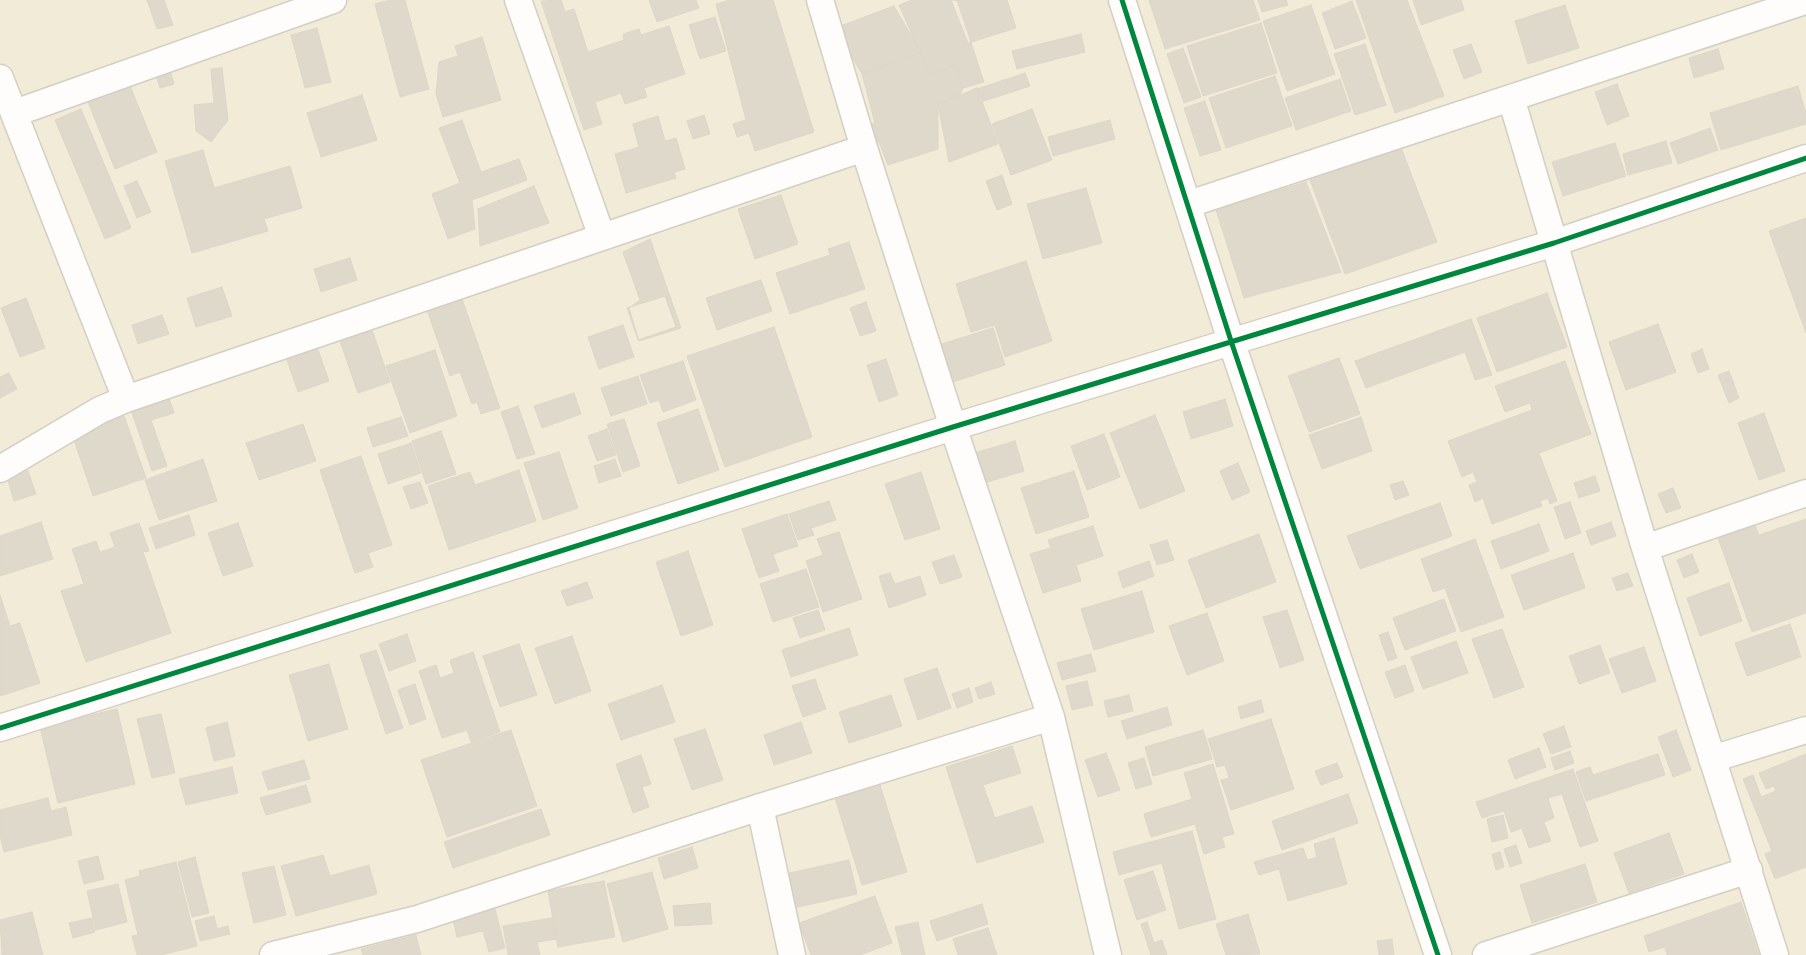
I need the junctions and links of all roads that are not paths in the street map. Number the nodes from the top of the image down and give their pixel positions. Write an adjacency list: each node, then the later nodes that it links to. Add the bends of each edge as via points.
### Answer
1 (333, 0): 8 (street)
2 (518, 0): 12 (street)
3 (1122, 0): 11 (street)
4 (826, 2): 9 (street)
5 (1805, 2): 7 (street)
6 (0, 78): 8 (street)
7 (1511, 98): 11 (street); 13 (street)
8 (15, 113): 15 (street)
9 (864, 148): 12 (street); 16 (street)
10 (1806, 158): 13 (street)
11 (1189, 204): 14 (street)
12 (602, 237): 15 (street)
13 (1554, 243): 14 (street); 19 (street)
14 (1232, 344): 16 (street); 29 (street)
15 (126, 399): 17 (street, via 100,410)
16 (954, 427): 20 (street); 21 (street)
17 (0, 469)
18 (1806, 493): 19 (street)
19 (1645, 548): 23 (street)
20 (1051, 717): 24 (street); 28 (street)
21 (0, 728)
22 (1806, 730): 23 (street)
23 (1712, 759): 25 (street)
24 (760, 807): 26 (street, via 417,918); 27 (street)
25 (1749, 870): 30 (street); 31 (street)
26 (273, 955)
27 (792, 955)
28 (1108, 955)
29 (1438, 955)
30 (1486, 955)
31 (1775, 955)

